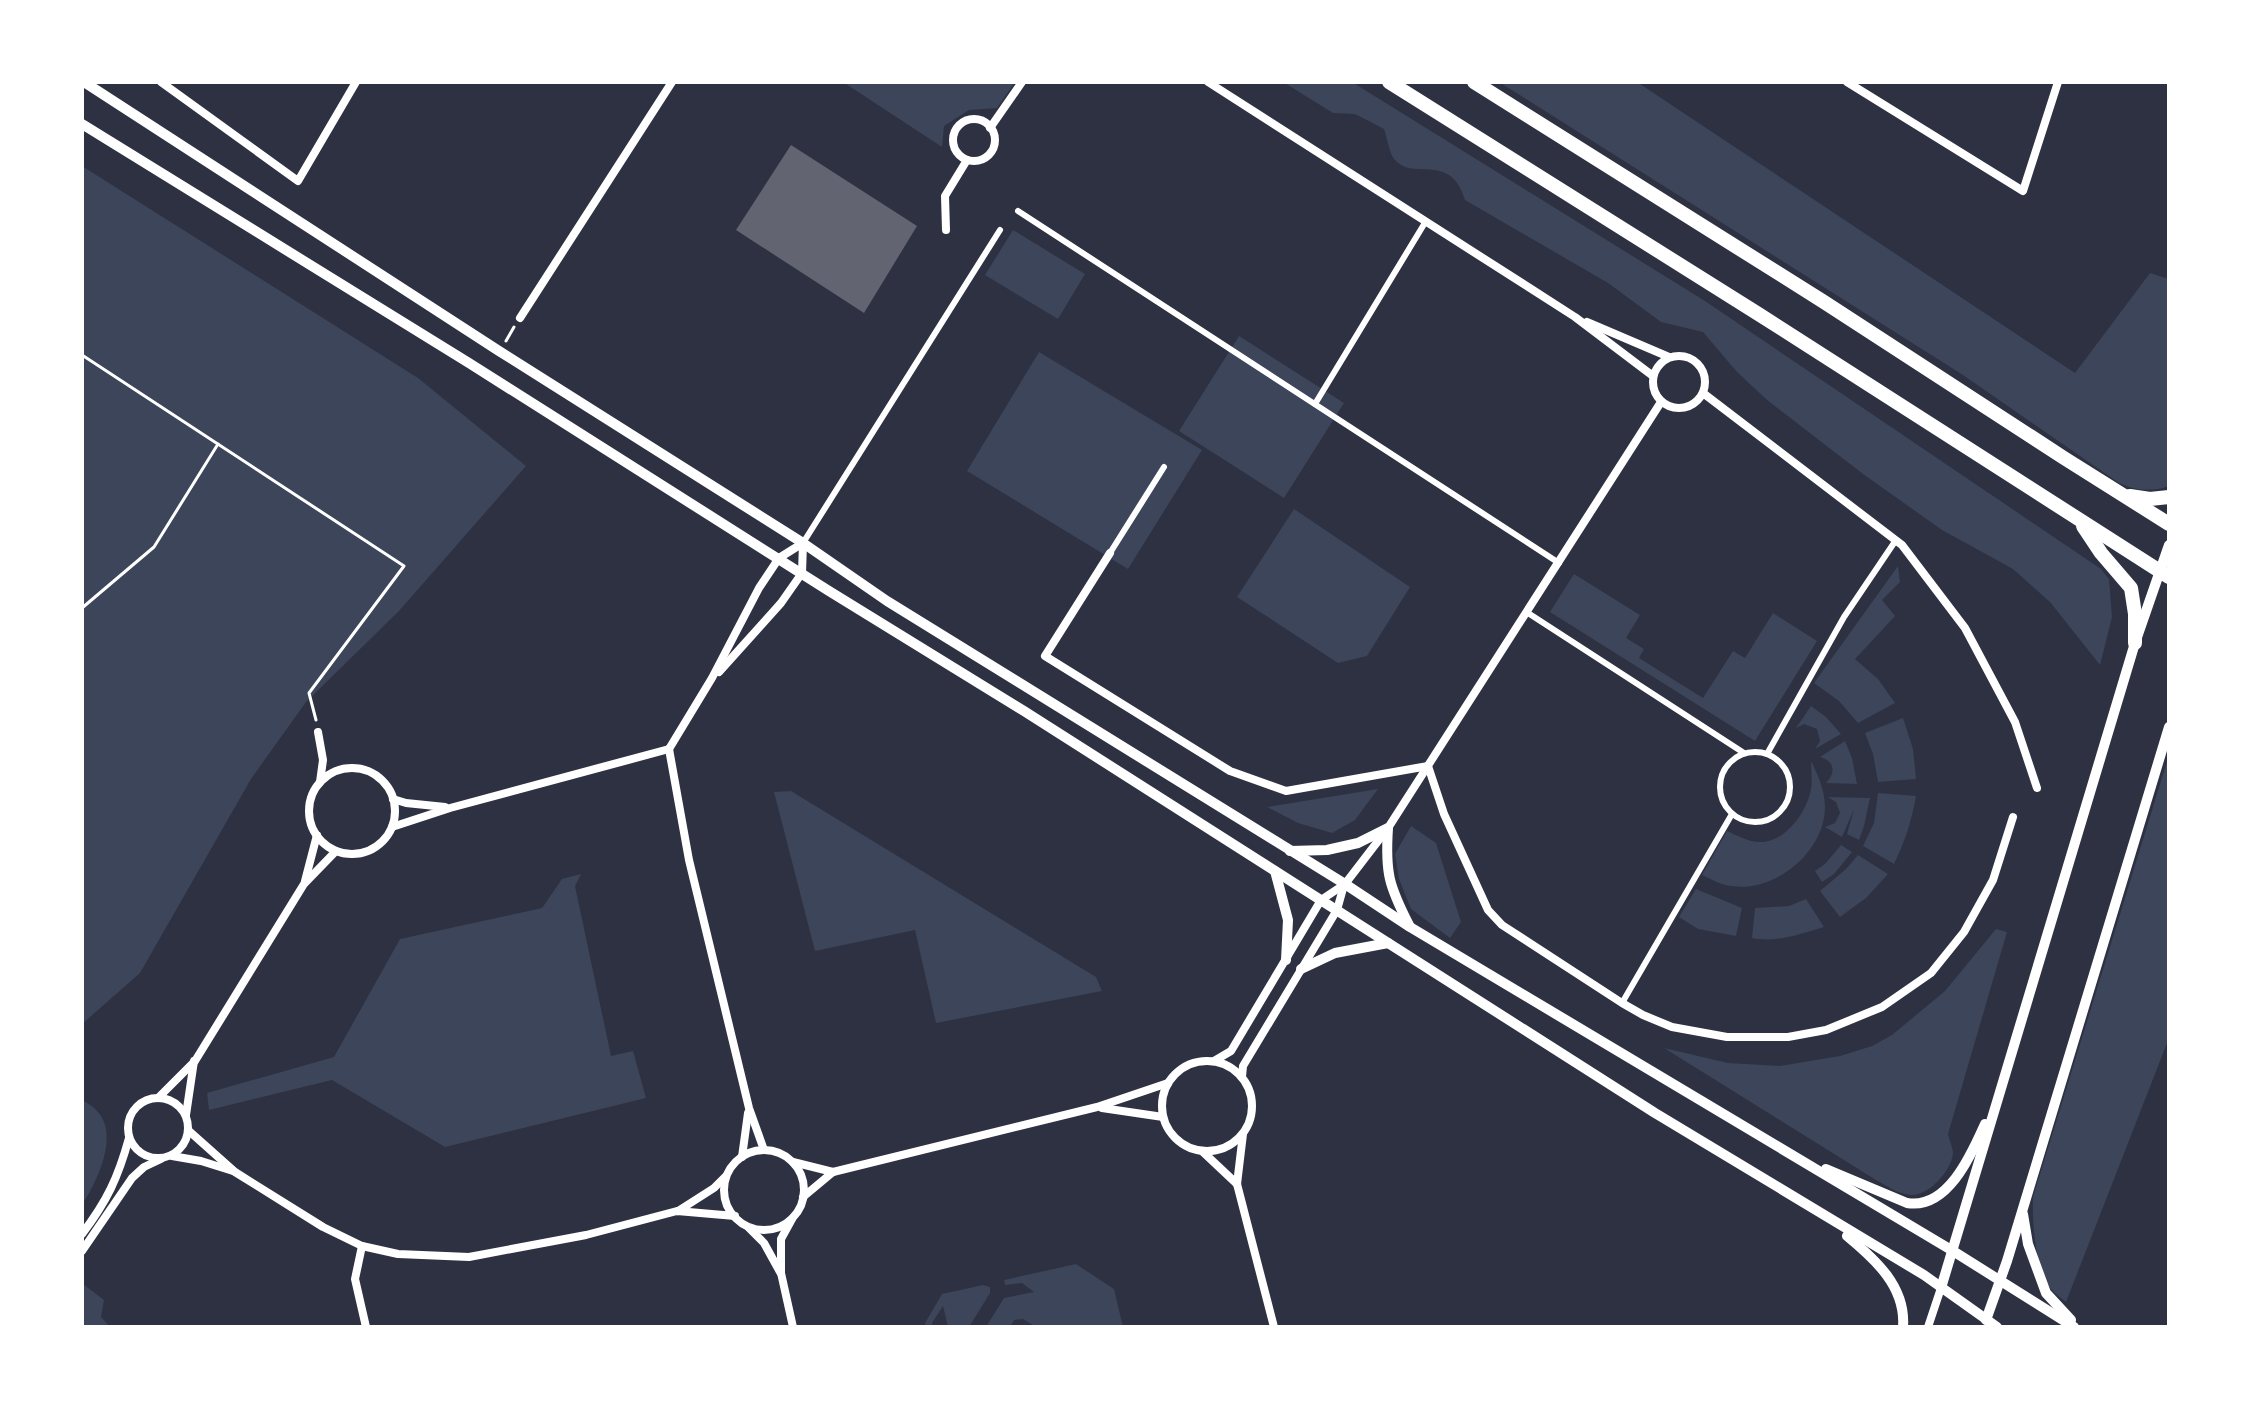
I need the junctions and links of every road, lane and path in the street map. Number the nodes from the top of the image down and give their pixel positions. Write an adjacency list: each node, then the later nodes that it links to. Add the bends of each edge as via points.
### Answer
1 (84, 82): 20 (street)
2 (161, 82): 3 (street, via 298,181)
3 (356, 82)
4 (672, 82): 19 (street)
5 (1022, 82): 12 (street)
6 (1208, 82): 15 (street)
7 (1389, 82): 31 (highway)
8 (1474, 82): 29 (highway)
9 (1847, 82): 10 (street, via 2023,191)
10 (2058, 82)
11 (82, 124): 37 (street)
12 (990, 128): 13 (street, via 995,140 990,153); 13 (street, via 979,120 959,125 953,145)
13 (967, 160): 16 (street, via 945,196)
14 (1018, 211): 26 (street)
15 (1426, 221): 18 (street); 26 (street)
16 (946, 230)
17 (1000, 230): 34 (street)
18 (1575, 317): 22 (street); 23 (street)
19 (520, 318): 20 (path)
20 (499, 351): 34 (street)
21 (82, 355): 27 (path)
22 (1669, 357): 23 (street); 24 (street, via 1695,360 1705,375)
23 (1653, 376): 25 (street, via 1653,390)
24 (1703, 393): 25 (street, via 1684,408); 33 (street)
25 (1661, 402): 38 (street)
26 (1315, 404): 38 (street)
27 (218, 444): 41 (path, via 154,547); 46 (path, via 404,566 309,693)
28 (1164, 467): 36 (street)
29 (2115, 491): 30 (highway, via 2150,499); 32 (highway)
30 (2169, 497)
31 (2079, 519): 40 (highway); 43 (highway, via 2131,588)
32 (2169, 524)
33 (1896, 540): 49 (street, via 1844,617); 54 (street, via 1965,628 2015,722)
34 (803, 543): 37 (street); 39 (street); 63 (street, via 887,601)
35 (2169, 545): 40 (street)
36 (1110, 553): 51 (street, via 1045,656 1230,771 1286,791)
37 (779, 558): 39 (street); 44 (street)
38 (1559, 563): 42 (street)
39 (802, 573): 44 (street); 64 (street)
40 (2164, 574): 43 (street)
41 (82, 608)
42 (1528, 613): 48 (street); 51 (street)
43 (2135, 643): 78 (street)
44 (712, 678): 47 (street)
45 (2169, 727): 99 (street)
46 (318, 732): 50 (street)
47 (669, 749): 56 (street); 81 (street, via 689,860)
48 (1744, 753): 49 (street); 57 (street, via 1730,762 1720,779 1721,798)
49 (1767, 754): 57 (street, via 1788,777 1784,806 1764,821)
50 (323, 760): 52 (street); 53 (street)
51 (1428, 766): 60 (street); 73 (street, via 1488,910 1522,940)
52 (337, 771): 53 (street); 55 (street, via 357,768 376,775)
53 (320, 783): 61 (street, via 310,808)
54 (2037, 788)
55 (393, 799): 56 (street); 59 (street)
56 (450, 808): 59 (street)
57 (1732, 814): 73 (street)
58 (2013, 817): 73 (street, via 1993,880 1964,932 1931,973 1882,1007 1826,1030 1788,1037 1727,1037 1672,1027)
59 (392, 827): 62 (street, via 373,849 355,854)
60 (1388, 828): 63 (street, via 1358,843); 66 (street); 69 (street, via 1386,861 1393,893)
61 (317, 835): 62 (street); 65 (street)
62 (336, 851): 65 (street)
63 (1290, 851): 66 (street)
64 (1275, 871): 67 (street); 71 (street, via 1288,920)
65 (304, 884): 74 (street)
66 (1345, 884): 67 (street); 68 (street); 69 (street)
67 (1321, 900): 68 (street); 71 (street)
68 (1337, 910): 70 (street); 72 (street)
69 (1410, 927): 89 (street)
70 (1388, 943): 72 (street, via 1335,953); 103 (street)
71 (1286, 960): 75 (street, via 1231,1051)
72 (1301, 969): 76 (street, via 1243,1066)
73 (1622, 1003)
74 (195, 1061): 79 (street); 82 (street)
75 (1214, 1061): 76 (street); 77 (street, via 1193,1063)
76 (1242, 1077): 85 (street, via 1252,1105)
77 (1168, 1083): 80 (street); 83 (street)
78 (1998, 1097): 89 (street, via 1961,1171 1949,1187 1925,1202 1907,1203); 108 (street)
79 (158, 1098): 82 (street, via 175,1103); 86 (street, via 132,1113)
80 (1097, 1107): 83 (street); 95 (street)
81 (749, 1108): 87 (street); 91 (street)
82 (186, 1116): 84 (street)
83 (1163, 1117): 88 (street, via 1179,1142)
84 (189, 1131): 90 (street); 94 (street)
85 (1244, 1133): 88 (street, via 1230,1146); 97 (street)
86 (129, 1137): 92 (street, via 142,1154); 105 (street, via 108,1197)
87 (764, 1150): 91 (street); 93 (street)
88 (1203, 1152): 97 (street)
89 (1791, 1154): 108 (street)
90 (172, 1156): 92 (street); 94 (street)
91 (742, 1157): 96 (street)
92 (162, 1159): 107 (street, via 132,1178)
93 (793, 1162): 95 (street); 98 (street, via 802,1178)
94 (235, 1172): 106 (street)
95 (833, 1172): 98 (street)
96 (727, 1175): 100 (street); 102 (street, via 724,1192)
97 (1237, 1184): 115 (street)
98 (803, 1197): 101 (street)
99 (2024, 1202): 110 (street); 119 (street, via 2024,1229 2041,1282)
100 (677, 1211): 102 (street); 106 (street, via 469,1257 398,1254)
101 (795, 1215): 104 (street, via 772,1229); 109 (street, via 781,1239)
102 (735, 1216): 104 (street)
103 (1824, 1217): 111 (street); 116 (street, via 1891,1280 1900,1296)
104 (746, 1225): 109 (street)
105 (82, 1234)
106 (362, 1246): 113 (street, via 355,1279)
107 (82, 1251)
108 (1953, 1251): 110 (street); 111 (street)
109 (781, 1273): 114 (street)
110 (2000, 1281): 112 (street); 119 (street)
111 (1941, 1288): 112 (street); 117 (street)
112 (1985, 1323): 118 (street)
113 (366, 1327)
114 (793, 1327)
115 (1274, 1327)
116 (1903, 1327)
117 (1928, 1327)
118 (1997, 1327)
119 (2076, 1327)

